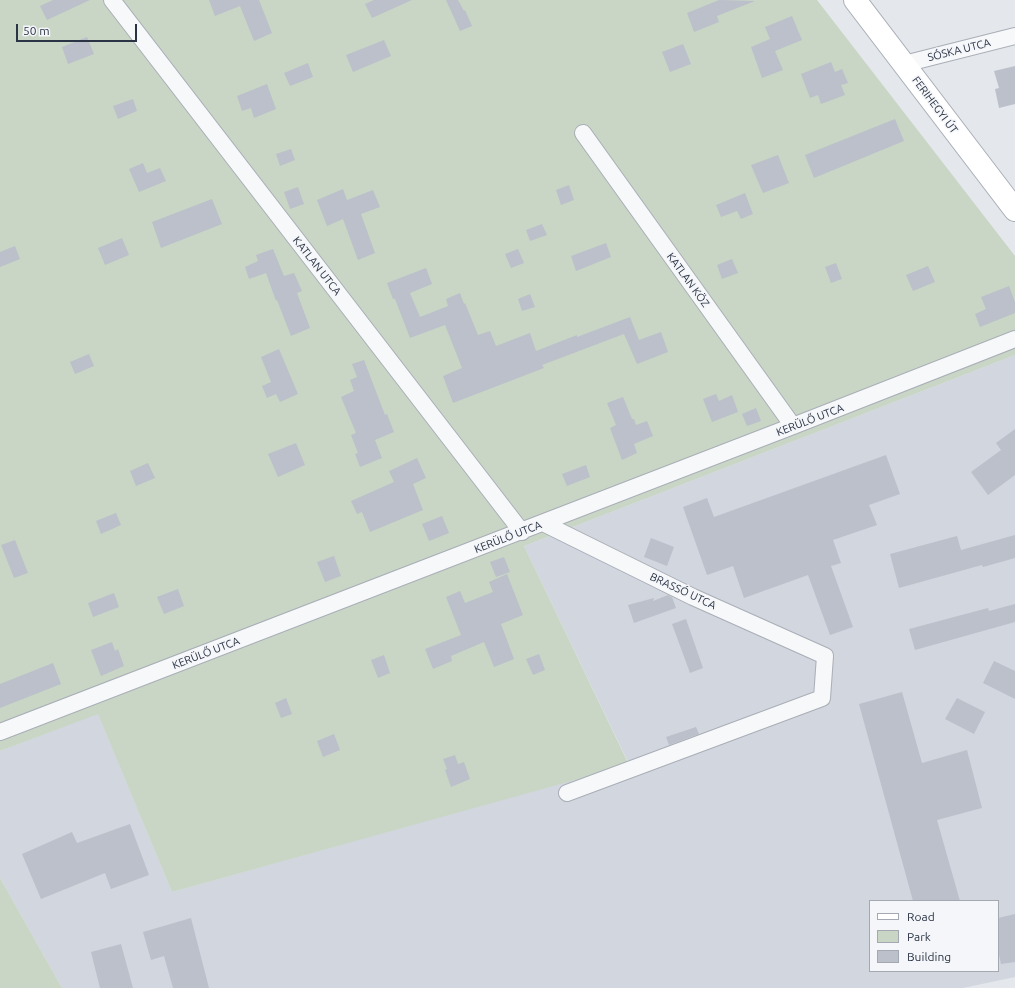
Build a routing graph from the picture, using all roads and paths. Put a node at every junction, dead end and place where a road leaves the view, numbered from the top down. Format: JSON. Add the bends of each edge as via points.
{"nodes":[{"id":1,"x":112,"y":0,"type":"edge"},
{"id":2,"x":854,"y":0,"type":"edge"},
{"id":3,"x":1015,"y":36,"type":"edge"},
{"id":4,"x":904,"y":64,"type":"junction"},
{"id":5,"x":583,"y":133,"type":"dead end"},
{"id":6,"x":1015,"y":210,"type":"edge"},
{"id":7,"x":1015,"y":339,"type":"edge"},
{"id":8,"x":793,"y":426,"type":"junction"},
{"id":9,"x":543,"y":523,"type":"junction"},
{"id":10,"x":522,"y":532,"type":"junction"},
{"id":11,"x":0,"y":732,"type":"edge"},
{"id":12,"x":567,"y":792,"type":"dead end"}],
"edges":[{"from":1,"to":10,"type":"street","name":"KATLAN UTCA"},
{"from":2,"to":4,"type":"main road","name":"FERIHEGYI ÚT"},
{"from":3,"to":4,"type":"street","name":"SÓSKA UTCA"},
{"from":4,"to":6,"type":"main road","name":"FERIHEGYI ÚT"},
{"from":5,"to":8,"type":"street","name":"KATLAN KÖZ"},
{"from":7,"to":8,"type":"street","name":"KERÜLŐ UTCA"},
{"from":8,"to":9,"type":"street","name":"KERÜLŐ UTCA"},
{"from":9,"to":10,"type":"street","name":"KERÜLŐ UTCA"},
{"from":9,"to":12,"type":"street","name":"BRASSÓ UTCA","via":[[693,597],[825,656],[822,698]]},
{"from":10,"to":11,"type":"street","name":"KERÜLŐ UTCA"}]}
